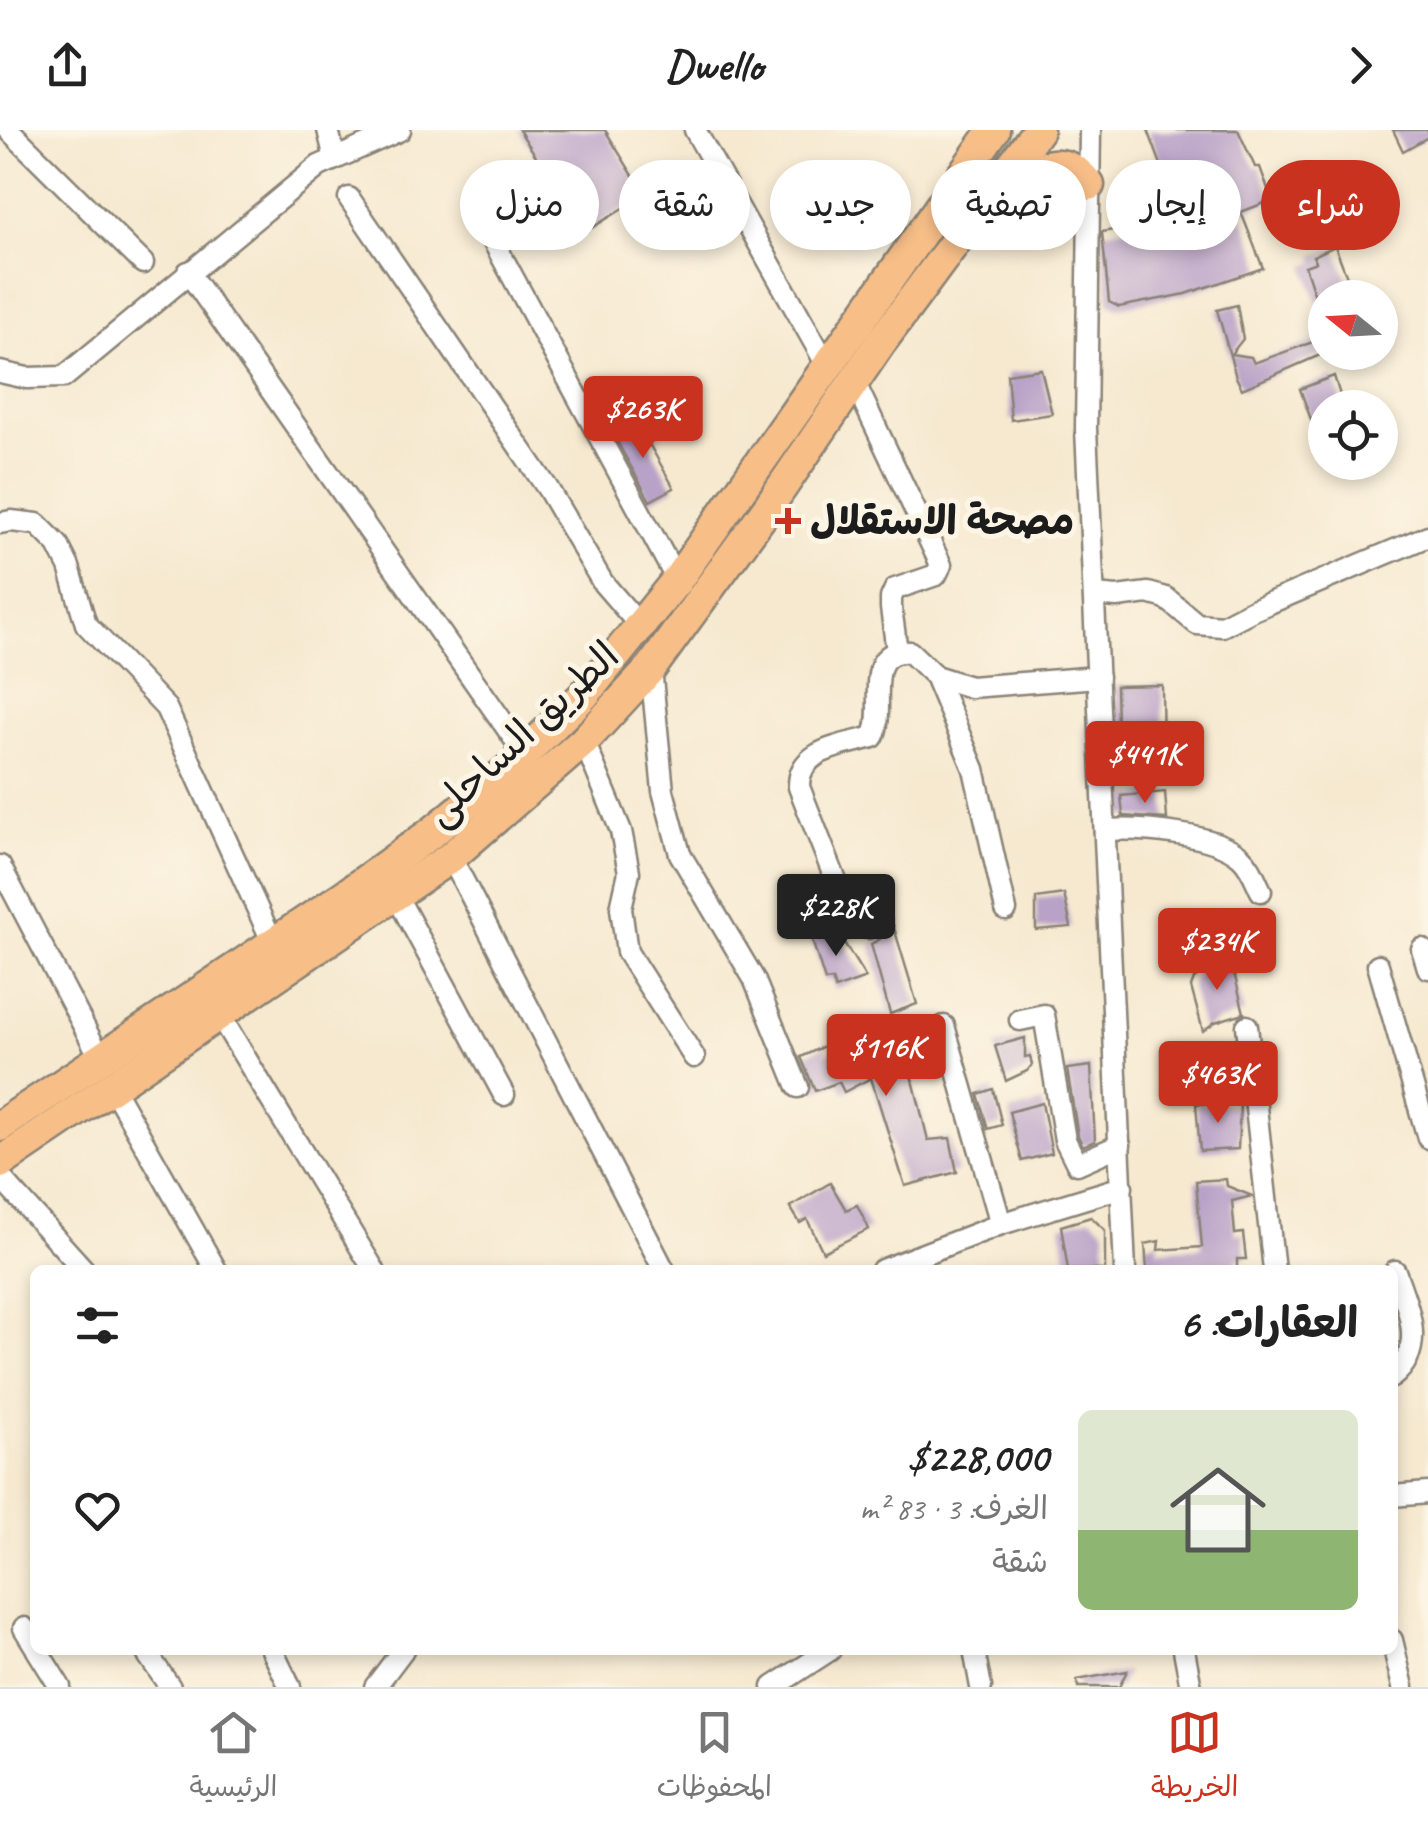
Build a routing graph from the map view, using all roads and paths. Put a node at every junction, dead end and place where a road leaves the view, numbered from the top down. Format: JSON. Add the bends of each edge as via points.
{"nodes":[{"id":1,"x":9,"y":130,"type":"edge"},
{"id":2,"x":328,"y":130,"type":"edge"},
{"id":3,"x":400,"y":130,"type":"edge"},
{"id":4,"x":695,"y":130,"type":"edge"},
{"id":5,"x":994,"y":130,"type":"edge"},
{"id":6,"x":1038,"y":130,"type":"edge"},
{"id":7,"x":1094,"y":135,"type":"edge"},
{"id":8,"x":335,"y":158,"type":"junction"},
{"id":9,"x":1016,"y":160,"type":"edge"},
{"id":10,"x":1067,"y":160,"type":"edge"},
{"id":11,"x":1086,"y":182,"type":"edge"},
{"id":12,"x":1089,"y":185,"type":"junction"},
{"id":13,"x":349,"y":198,"type":"dead end"},
{"id":14,"x":498,"y":250,"type":"edge"},
{"id":15,"x":945,"y":250,"type":"edge"},
{"id":16,"x":143,"y":263,"type":"dead end"},
{"id":17,"x":188,"y":272,"type":"junction"},
{"id":18,"x":0,"y":372,"type":"edge"},
{"id":19,"x":841,"y":374,"type":"junction"},
{"id":20,"x":0,"y":524,"type":"edge"},
{"id":21,"x":1428,"y":536,"type":"edge"},
{"id":22,"x":677,"y":580,"type":"junction"},
{"id":23,"x":1094,"y":595,"type":"junction"},
{"id":24,"x":641,"y":627,"type":"junction"},
{"id":25,"x":897,"y":650,"type":"junction"},
{"id":26,"x":651,"y":668,"type":"junction"},
{"id":27,"x":935,"y":676,"type":"junction"},
{"id":28,"x":1098,"y":677,"type":"junction"},
{"id":29,"x":584,"y":741,"type":"junction"},
{"id":30,"x":525,"y":754,"type":"junction"},
{"id":31,"x":1105,"y":830,"type":"junction"},
{"id":32,"x":452,"y":857,"type":"junction"},
{"id":33,"x":0,"y":866,"type":"edge"},
{"id":34,"x":1260,"y":891,"type":"dead end"},
{"id":35,"x":396,"y":895,"type":"junction"},
{"id":36,"x":1006,"y":910,"type":"dead end"},
{"id":37,"x":868,"y":928,"type":"dead end"},
{"id":38,"x":274,"y":943,"type":"junction"},
{"id":39,"x":1378,"y":965,"type":"dead end"},
{"id":40,"x":220,"y":1016,"type":"junction"},
{"id":41,"x":1020,"y":1020,"type":"dead end"},
{"id":42,"x":944,"y":1026,"type":"dead end"},
{"id":43,"x":1247,"y":1026,"type":"dead end"},
{"id":44,"x":694,"y":1057,"type":"dead end"},
{"id":45,"x":100,"y":1059,"type":"junction"},
{"id":46,"x":798,"y":1087,"type":"dead end"},
{"id":47,"x":113,"y":1088,"type":"junction"},
{"id":48,"x":504,"y":1094,"type":"dead end"},
{"id":49,"x":0,"y":1126,"type":"edge"},
{"id":50,"x":1428,"y":1138,"type":"edge"},
{"id":51,"x":1120,"y":1145,"type":"junction"},
{"id":52,"x":0,"y":1163,"type":"edge"},
{"id":53,"x":0,"y":1177,"type":"edge"},
{"id":54,"x":1122,"y":1187,"type":"junction"},
{"id":55,"x":1001,"y":1224,"type":"junction"},
{"id":56,"x":79,"y":1265,"type":"edge"},
{"id":57,"x":213,"y":1265,"type":"edge"},
{"id":58,"x":371,"y":1265,"type":"edge"},
{"id":59,"x":663,"y":1265,"type":"edge"},
{"id":60,"x":895,"y":1265,"type":"edge"},
{"id":61,"x":1126,"y":1265,"type":"edge"},
{"id":62,"x":1273,"y":1265,"type":"edge"},
{"id":63,"x":1398,"y":1280,"type":"edge"},
{"id":64,"x":1398,"y":1371,"type":"edge"},
{"id":65,"x":1428,"y":1492,"type":"edge"},
{"id":66,"x":1398,"y":1495,"type":"edge"},
{"id":67,"x":41,"y":1655,"type":"edge"},
{"id":68,"x":148,"y":1655,"type":"edge"},
{"id":69,"x":274,"y":1655,"type":"edge"},
{"id":70,"x":399,"y":1655,"type":"edge"},
{"id":71,"x":822,"y":1655,"type":"edge"},
{"id":72,"x":975,"y":1655,"type":"edge"},
{"id":73,"x":1185,"y":1655,"type":"edge"},
{"id":74,"x":1396,"y":1655,"type":"edge"},
{"id":75,"x":60,"y":1687,"type":"edge"},
{"id":76,"x":170,"y":1687,"type":"edge"},
{"id":77,"x":290,"y":1687,"type":"edge"},
{"id":78,"x":375,"y":1687,"type":"edge"},
{"id":79,"x":772,"y":1687,"type":"edge"},
{"id":80,"x":982,"y":1687,"type":"edge"},
{"id":81,"x":1191,"y":1687,"type":"edge"},
{"id":82,"x":1403,"y":1687,"type":"edge"}],
"edges":[{"from":1,"to":16,"type":"street"},
{"from":2,"to":8,"type":"street"},
{"from":3,"to":8,"type":"street"},
{"from":4,"to":19,"type":"street"},
{"from":5,"to":19,"type":"highway","name":"الطريق الساحلى"},
{"from":6,"to":9,"type":"highway","name":"الطريق الساحلى"},
{"from":7,"to":10,"type":"street"},
{"from":7,"to":12,"type":"street"},
{"from":8,"to":17,"type":"street"},
{"from":11,"to":12,"type":"highway"},
{"from":12,"to":23,"type":"street","via":[[1086,429]]},
{"from":13,"to":24,"type":"street","via":[[548,490],[602,583]]},
{"from":14,"to":22,"type":"street"},
{"from":15,"to":19,"type":"highway","name":"الطريق الساحلى"},
{"from":17,"to":18,"type":"street","via":[[64,377]]},
{"from":17,"to":30,"type":"street"},
{"from":19,"to":22,"type":"highway","name":"الطريق الساحلى"},
{"from":19,"to":25,"type":"street","via":[[941,565],[936,575],[896,589],[891,598]]},
{"from":19,"to":26,"type":"highway","name":"الطريق الساحلى","via":[[769,506]]},
{"from":20,"to":38,"type":"street","via":[[37,524],[58,545],[86,624],[166,708]]},
{"from":21,"to":23,"type":"street","via":[[1222,626],[1196,624],[1166,598],[1148,593]]},
{"from":22,"to":24,"type":"highway","name":"الطريق الساحلى"},
{"from":23,"to":28,"type":"street"},
{"from":24,"to":30,"type":"highway","name":"الطريق الساحلى"},
{"from":25,"to":27,"type":"street","via":[[910,652]]},
{"from":25,"to":37,"type":"street","via":[[878,670],[879,726],[873,737],[812,755],[798,778],[846,904]]},
{"from":26,"to":29,"type":"highway","name":"الطريق الساحلى"},
{"from":26,"to":46,"type":"street","via":[[663,791],[680,854],[754,979]]},
{"from":27,"to":28,"type":"street","via":[[970,687]]},
{"from":27,"to":36,"type":"street","via":[[974,769]]},
{"from":28,"to":31,"type":"street"},
{"from":29,"to":32,"type":"highway","name":"الطريق الساحلى"},
{"from":29,"to":44,"type":"street","via":[[624,845],[627,952]]},
{"from":30,"to":38,"type":"highway","name":"الطريق الساحلى","via":[[434,831]]},
{"from":31,"to":34,"type":"street","via":[[1177,833],[1229,849],[1248,866]]},
{"from":31,"to":51,"type":"street"},
{"from":32,"to":35,"type":"highway","name":"الطريق الساحلى"},
{"from":32,"to":59,"type":"street"},
{"from":33,"to":45,"type":"street"},
{"from":35,"to":40,"type":"highway","name":"الطريق الساحلى"},
{"from":35,"to":48,"type":"street"},
{"from":38,"to":45,"type":"highway","name":"الطريق الساحلى"},
{"from":39,"to":50,"type":"street"},
{"from":40,"to":47,"type":"highway","name":"الطريق الساحلى"},
{"from":40,"to":58,"type":"street"},
{"from":41,"to":51,"type":"street","via":[[1044,1016],[1066,1140],[1077,1164]]},
{"from":42,"to":55,"type":"street"},
{"from":43,"to":62,"type":"street"},
{"from":45,"to":49,"type":"highway","name":"الطريق الساحلى"},
{"from":47,"to":52,"type":"highway","name":"الطريق الساحلى"},
{"from":47,"to":57,"type":"street"},
{"from":51,"to":54,"type":"street"},
{"from":53,"to":56,"type":"street"},
{"from":54,"to":55,"type":"street"},
{"from":54,"to":61,"type":"street"},
{"from":55,"to":60,"type":"street"},
{"from":63,"to":64,"type":"street","via":[[1412,1321],[1413,1350]]},
{"from":65,"to":66,"type":"street"},
{"from":67,"to":75,"type":"street"},
{"from":68,"to":76,"type":"street"},
{"from":69,"to":77,"type":"street"},
{"from":70,"to":78,"type":"street"},
{"from":71,"to":79,"type":"street"},
{"from":72,"to":80,"type":"street"},
{"from":73,"to":81,"type":"street"},
{"from":74,"to":82,"type":"street"}]}
